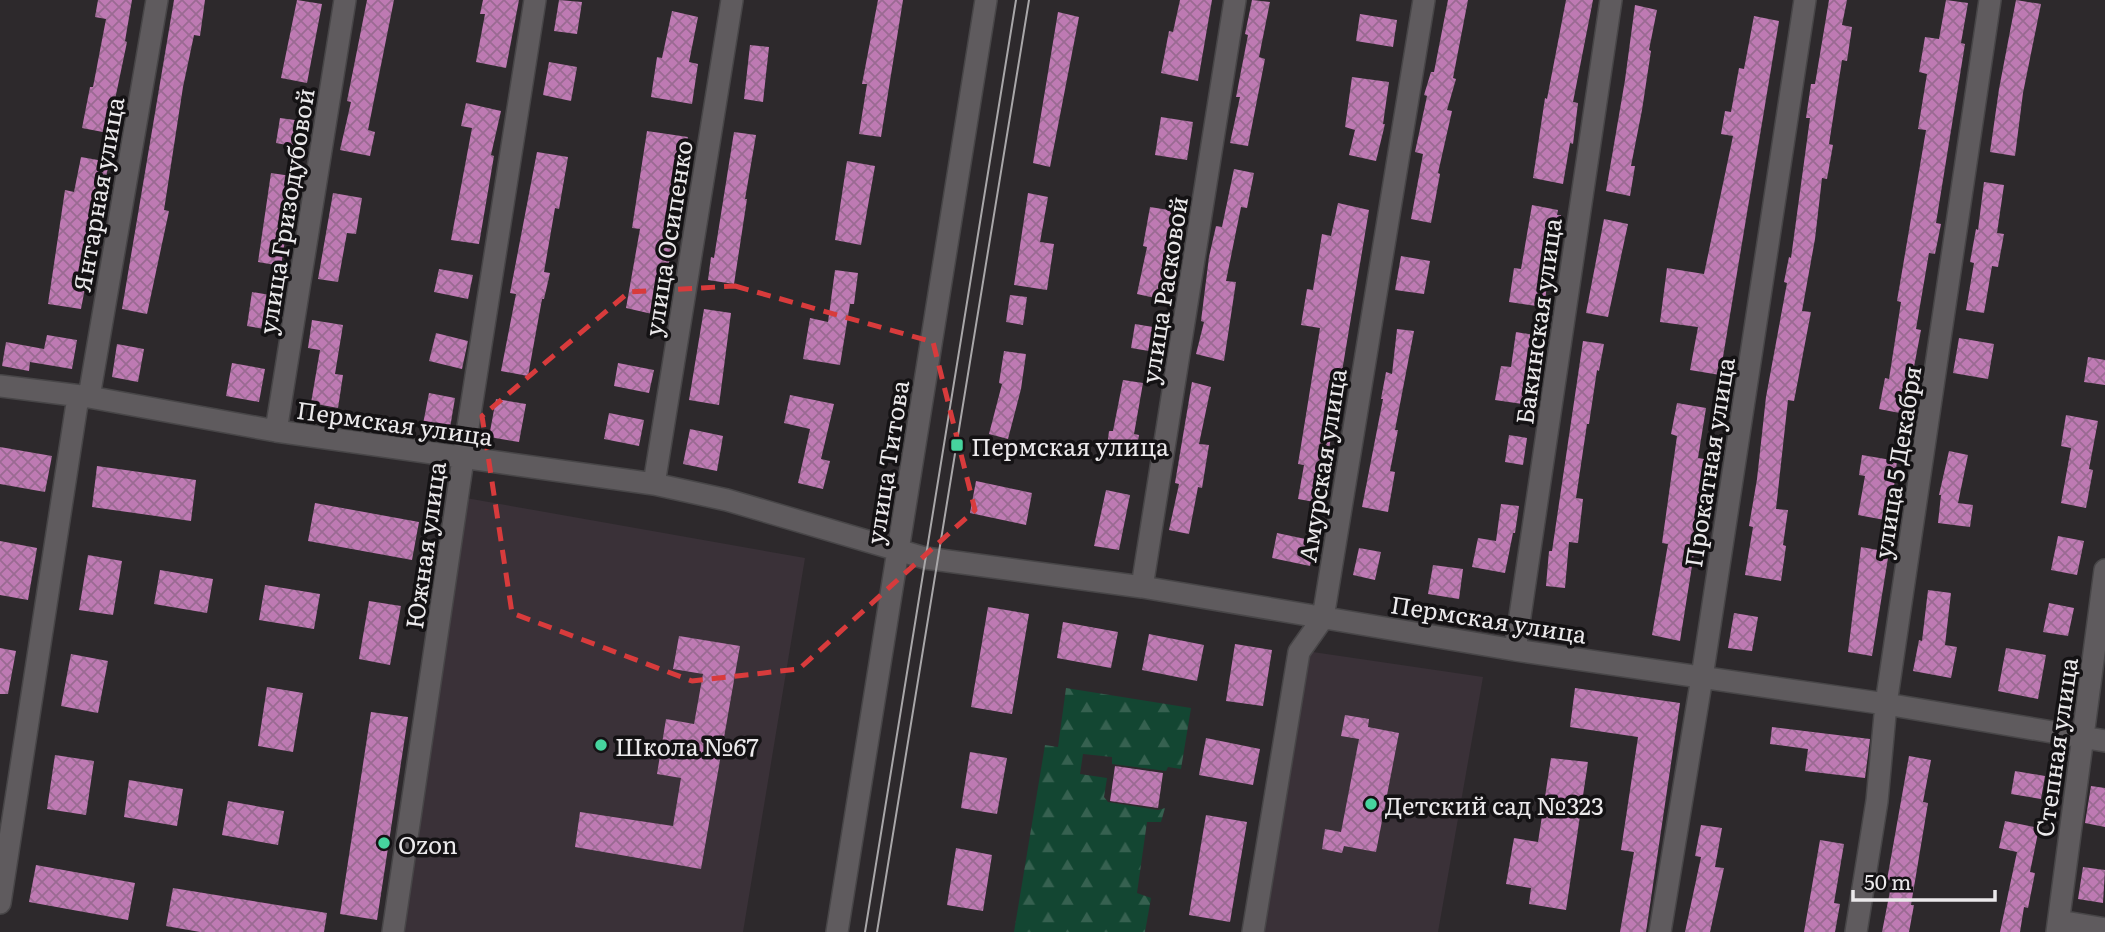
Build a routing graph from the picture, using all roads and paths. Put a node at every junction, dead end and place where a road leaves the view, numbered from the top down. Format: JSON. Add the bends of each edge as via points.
{"nodes":[{"id":1,"x":157,"y":0,"type":"edge"},
{"id":2,"x":345,"y":0,"type":"edge"},
{"id":3,"x":535,"y":0,"type":"edge"},
{"id":4,"x":732,"y":0,"type":"edge"},
{"id":5,"x":986,"y":0,"type":"edge"},
{"id":6,"x":1234,"y":0,"type":"edge"},
{"id":7,"x":1424,"y":0,"type":"edge"},
{"id":8,"x":1611,"y":0,"type":"edge"},
{"id":9,"x":1805,"y":0,"type":"edge"},
{"id":10,"x":1990,"y":0,"type":"edge"},
{"id":11,"x":0,"y":386,"type":"edge"},
{"id":12,"x":83,"y":397,"type":"junction"},
{"id":13,"x":276,"y":430,"type":"junction"},
{"id":14,"x":463,"y":458,"type":"junction"},
{"id":15,"x":654,"y":484,"type":"junction"},
{"id":16,"x":899,"y":549,"type":"junction"},
{"id":17,"x":2105,"y":570,"type":"edge"},
{"id":18,"x":1142,"y":587,"type":"junction"},
{"id":19,"x":1323,"y":618,"type":"junction"},
{"id":20,"x":1515,"y":650,"type":"junction"},
{"id":21,"x":1702,"y":677,"type":"junction"},
{"id":22,"x":1886,"y":705,"type":"junction"},
{"id":23,"x":2083,"y":738,"type":"junction"},
{"id":24,"x":2105,"y":741,"type":"edge"},
{"id":25,"x":0,"y":904,"type":"edge"},
{"id":26,"x":2058,"y":927,"type":"edge"},
{"id":27,"x":2105,"y":929,"type":"edge"},
{"id":28,"x":393,"y":932,"type":"edge"},
{"id":29,"x":837,"y":932,"type":"edge"},
{"id":30,"x":1253,"y":932,"type":"edge"},
{"id":31,"x":1660,"y":932,"type":"edge"},
{"id":32,"x":1856,"y":932,"type":"edge"}],
"edges":[{"from":1,"to":12,"type":"street","name":"Янтарная улица"},
{"from":2,"to":13,"type":"street","name":"улица Гризодубовой"},
{"from":3,"to":14,"type":"street","name":"Южная улица"},
{"from":4,"to":15,"type":"street","name":"улица Осипенко"},
{"from":5,"to":16,"type":"street","name":"улица Титова"},
{"from":6,"to":18,"type":"street","name":"улица Расковой"},
{"from":7,"to":19,"type":"street","name":"Амурская улица"},
{"from":8,"to":20,"type":"street","name":"Бакинская улица"},
{"from":9,"to":21,"type":"street","name":"Прокатная улица"},
{"from":10,"to":22,"type":"street","name":"улица 5 Декабря"},
{"from":11,"to":12,"type":"street","name":"Пермская улица"},
{"from":12,"to":13,"type":"street","name":"Пермская улица"},
{"from":12,"to":25,"type":"street","name":"Янтарная улица"},
{"from":13,"to":14,"type":"street","name":"Пермская улица"},
{"from":14,"to":15,"type":"street","name":"Пермская улица"},
{"from":14,"to":28,"type":"street","name":"Южная улица"},
{"from":15,"to":16,"type":"street","name":"Пермская улица"},
{"from":16,"to":18,"type":"street","name":"Пермская улица","via":[[938,560]]},
{"from":16,"to":29,"type":"street","name":"улица Титова"},
{"from":17,"to":23,"type":"street","name":"Степная улица"},
{"from":18,"to":19,"type":"street","name":"Пермская улица"},
{"from":19,"to":20,"type":"street","name":"Пермская улица"},
{"from":19,"to":30,"type":"street","name":"Амурская улица","via":[[1299,652]]},
{"from":20,"to":21,"type":"street","name":"Пермская улица"},
{"from":21,"to":22,"type":"street","name":"Пермская улица"},
{"from":21,"to":31,"type":"street","name":"Прокатная улица"},
{"from":22,"to":23,"type":"street","name":"Пермская улица"},
{"from":22,"to":32,"type":"street","name":"улица 5 Декабря","via":[[1877,801]]},
{"from":23,"to":24,"type":"street","name":"Пермская улица"},
{"from":23,"to":26,"type":"street","name":"Степная улица"},
{"from":26,"to":27,"type":"street"}]}
